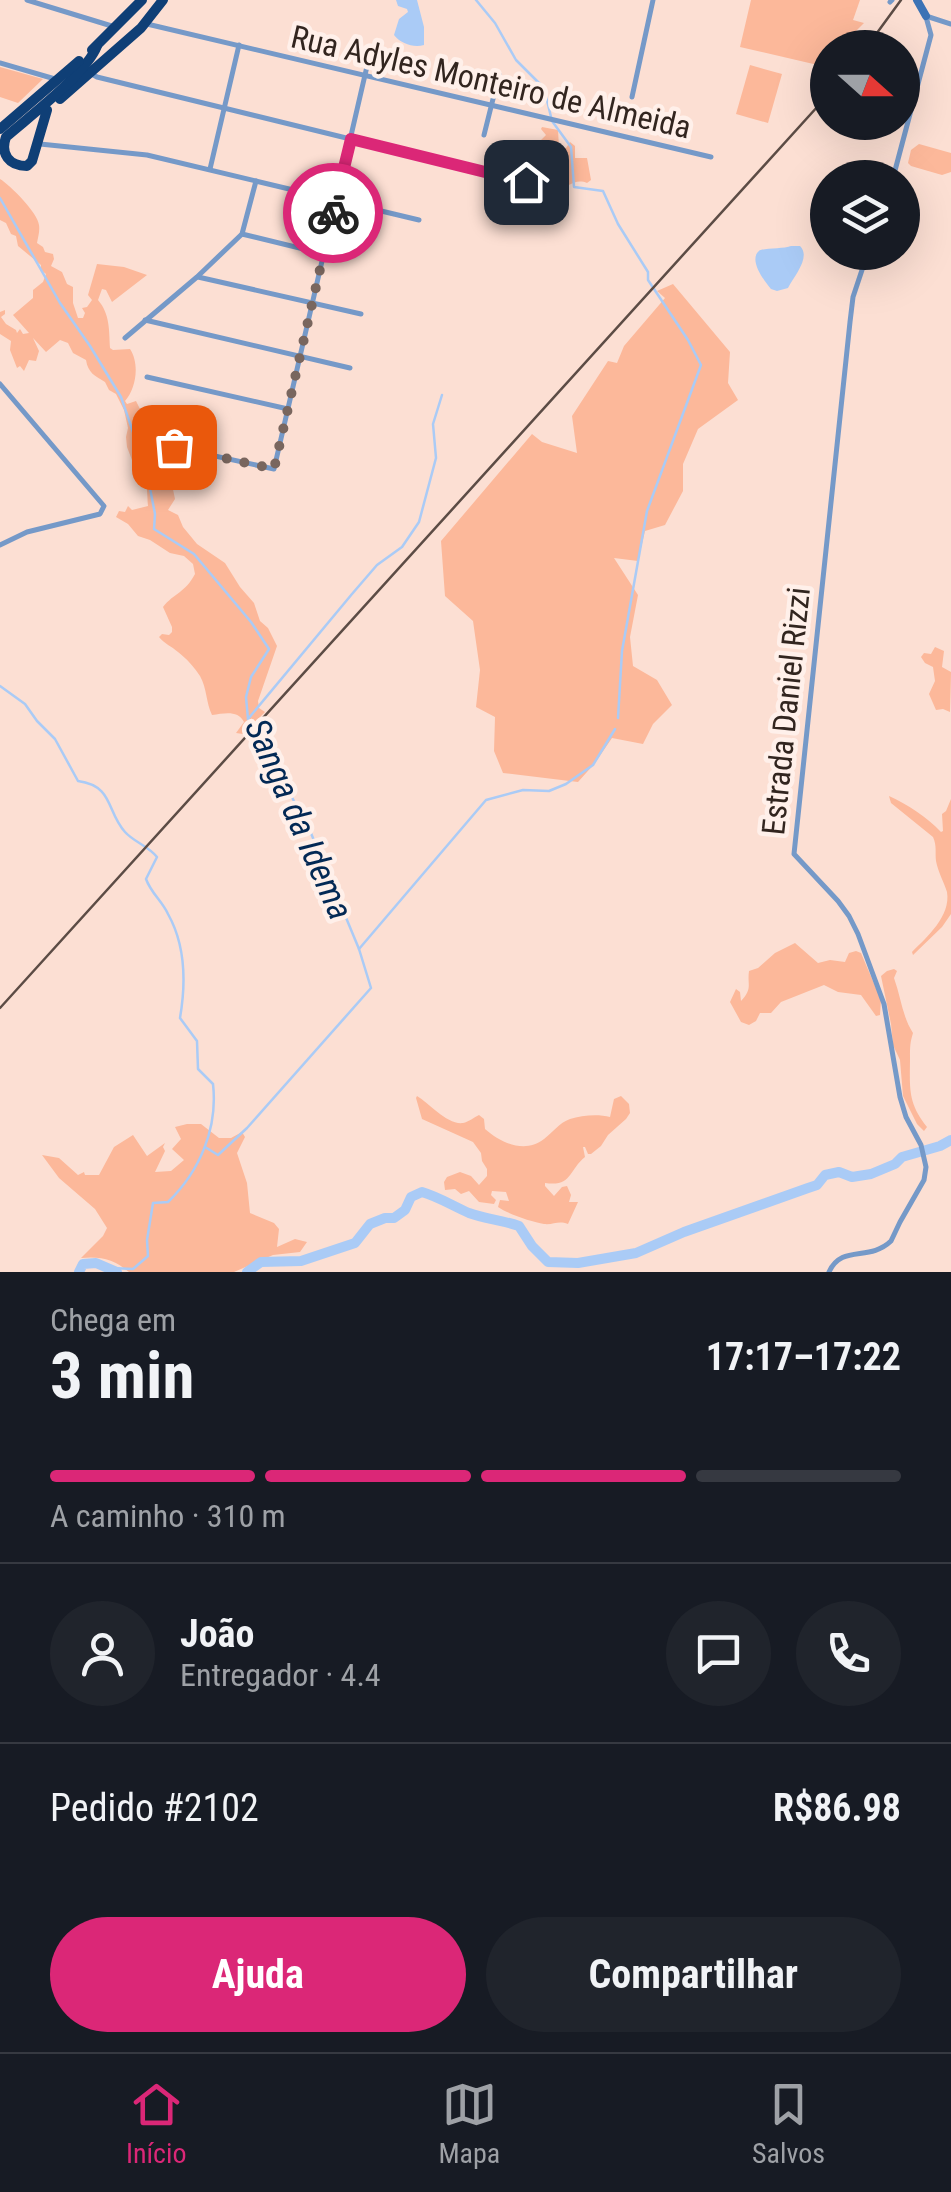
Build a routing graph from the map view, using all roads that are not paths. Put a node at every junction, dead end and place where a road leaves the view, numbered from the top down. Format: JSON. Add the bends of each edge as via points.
{"nodes":[{"id":1,"x":27,"y":0,"type":"edge"},
{"id":2,"x":142,"y":0,"type":"edge"},
{"id":3,"x":163,"y":0,"type":"edge"},
{"id":4,"x":653,"y":0,"type":"edge"},
{"id":5,"x":916,"y":0,"type":"edge"},
{"id":6,"x":926,"y":16,"type":"junction"},
{"id":7,"x":144,"y":24,"type":"junction"},
{"id":8,"x":951,"y":24,"type":"edge"},
{"id":9,"x":116,"y":27,"type":"junction"},
{"id":10,"x":239,"y":45,"type":"junction"},
{"id":11,"x":97,"y":46,"type":"junction"},
{"id":12,"x":372,"y":49,"type":"dead end"},
{"id":13,"x":0,"y":63,"type":"edge"},
{"id":14,"x":90,"y":73,"type":"junction"},
{"id":15,"x":366,"y":75,"type":"junction"},
{"id":16,"x":499,"y":75,"type":"dead end"},
{"id":17,"x":57,"y":80,"type":"junction"},
{"id":18,"x":632,"y":97,"type":"dead end"},
{"id":19,"x":492,"y":105,"type":"junction"},
{"id":20,"x":224,"y":108,"type":"junction"},
{"id":21,"x":48,"y":110,"type":"junction"},
{"id":22,"x":0,"y":129,"type":"edge"},
{"id":23,"x":484,"y":135,"type":"dead end"},
{"id":24,"x":351,"y":139,"type":"junction"},
{"id":25,"x":38,"y":144,"type":"junction"},
{"id":26,"x":2,"y":149,"type":"edge"},
{"id":27,"x":711,"y":157,"type":"dead end"},
{"id":28,"x":898,"y":160,"type":"edge"},
{"id":29,"x":210,"y":170,"type":"junction"},
{"id":30,"x":256,"y":181,"type":"junction"},
{"id":31,"x":526,"y":182,"type":"dead end"},
{"id":32,"x":336,"y":200,"type":"junction"},
{"id":33,"x":419,"y":220,"type":"dead end"},
{"id":34,"x":242,"y":234,"type":"junction"},
{"id":35,"x":324,"y":254,"type":"junction"},
{"id":36,"x":862,"y":270,"type":"edge"},
{"id":37,"x":197,"y":277,"type":"junction"},
{"id":38,"x":312,"y":303,"type":"junction"},
{"id":39,"x":361,"y":314,"type":"dead end"},
{"id":40,"x":144,"y":320,"type":"junction"},
{"id":41,"x":125,"y":338,"type":"dead end"},
{"id":42,"x":300,"y":357,"type":"junction"},
{"id":43,"x":350,"y":368,"type":"dead end"},
{"id":44,"x":147,"y":377,"type":"dead end"},
{"id":45,"x":0,"y":384,"type":"edge"},
{"id":46,"x":288,"y":409,"type":"junction"},
{"id":47,"x":174,"y":447,"type":"dead end"},
{"id":48,"x":0,"y":544,"type":"edge"},
{"id":49,"x":829,"y":1272,"type":"edge"}],
"edges":[{"from":1,"to":9,"type":"street"},
{"from":2,"to":9,"type":"highway"},
{"from":3,"to":7,"type":"highway"},
{"from":4,"to":18,"type":"street"},
{"from":5,"to":6,"type":"street"},
{"from":6,"to":8,"type":"street"},
{"from":6,"to":28,"type":"street","via":[[931,35]]},
{"from":7,"to":10,"type":"street","name":"Rua Adyles Monteiro de Almeida"},
{"from":7,"to":14,"type":"highway"},
{"from":9,"to":11,"type":"highway"},
{"from":10,"to":15,"type":"street","name":"Rua Adyles Monteiro de Almeida"},
{"from":10,"to":20,"type":"street"},
{"from":11,"to":17,"type":"highway"},
{"from":11,"to":26,"type":"highway","via":[[69,82],[6,137]]},
{"from":12,"to":15,"type":"street"},
{"from":13,"to":17,"type":"street"},
{"from":14,"to":20,"type":"street"},
{"from":14,"to":21,"type":"highway"},
{"from":15,"to":19,"type":"street","name":"Rua Adyles Monteiro de Almeida"},
{"from":15,"to":24,"type":"street"},
{"from":16,"to":19,"type":"street"},
{"from":17,"to":22,"type":"highway"},
{"from":19,"to":23,"type":"street"},
{"from":19,"to":27,"type":"street","name":"Rua Adyles Monteiro de Almeida"},
{"from":20,"to":24,"type":"street"},
{"from":20,"to":29,"type":"street"},
{"from":21,"to":25,"type":"highway"},
{"from":21,"to":26,"type":"highway"},
{"from":24,"to":31,"type":"street"},
{"from":24,"to":32,"type":"street"},
{"from":25,"to":26,"type":"highway","via":[[26,166],[8,161]]},
{"from":25,"to":29,"type":"street","via":[[146,155]]},
{"from":29,"to":30,"type":"street"},
{"from":30,"to":32,"type":"street"},
{"from":30,"to":34,"type":"street"},
{"from":32,"to":33,"type":"street"},
{"from":32,"to":35,"type":"street"},
{"from":34,"to":35,"type":"street"},
{"from":34,"to":37,"type":"street"},
{"from":35,"to":38,"type":"street"},
{"from":36,"to":49,"type":"street","name":"Estrada Daniel Rizzi","via":[[850,322],[794,854],[858,934],[884,1004],[900,1098],[926,1167],[891,1241],[874,1253],[840,1257]]},
{"from":37,"to":38,"type":"street"},
{"from":37,"to":40,"type":"street"},
{"from":38,"to":39,"type":"street"},
{"from":38,"to":42,"type":"street"},
{"from":40,"to":41,"type":"street"},
{"from":40,"to":42,"type":"street"},
{"from":42,"to":43,"type":"street"},
{"from":42,"to":46,"type":"street"},
{"from":44,"to":46,"type":"street"},
{"from":45,"to":48,"type":"street","via":[[104,506],[93,518]]},
{"from":46,"to":47,"type":"street","via":[[274,469]]}]}
